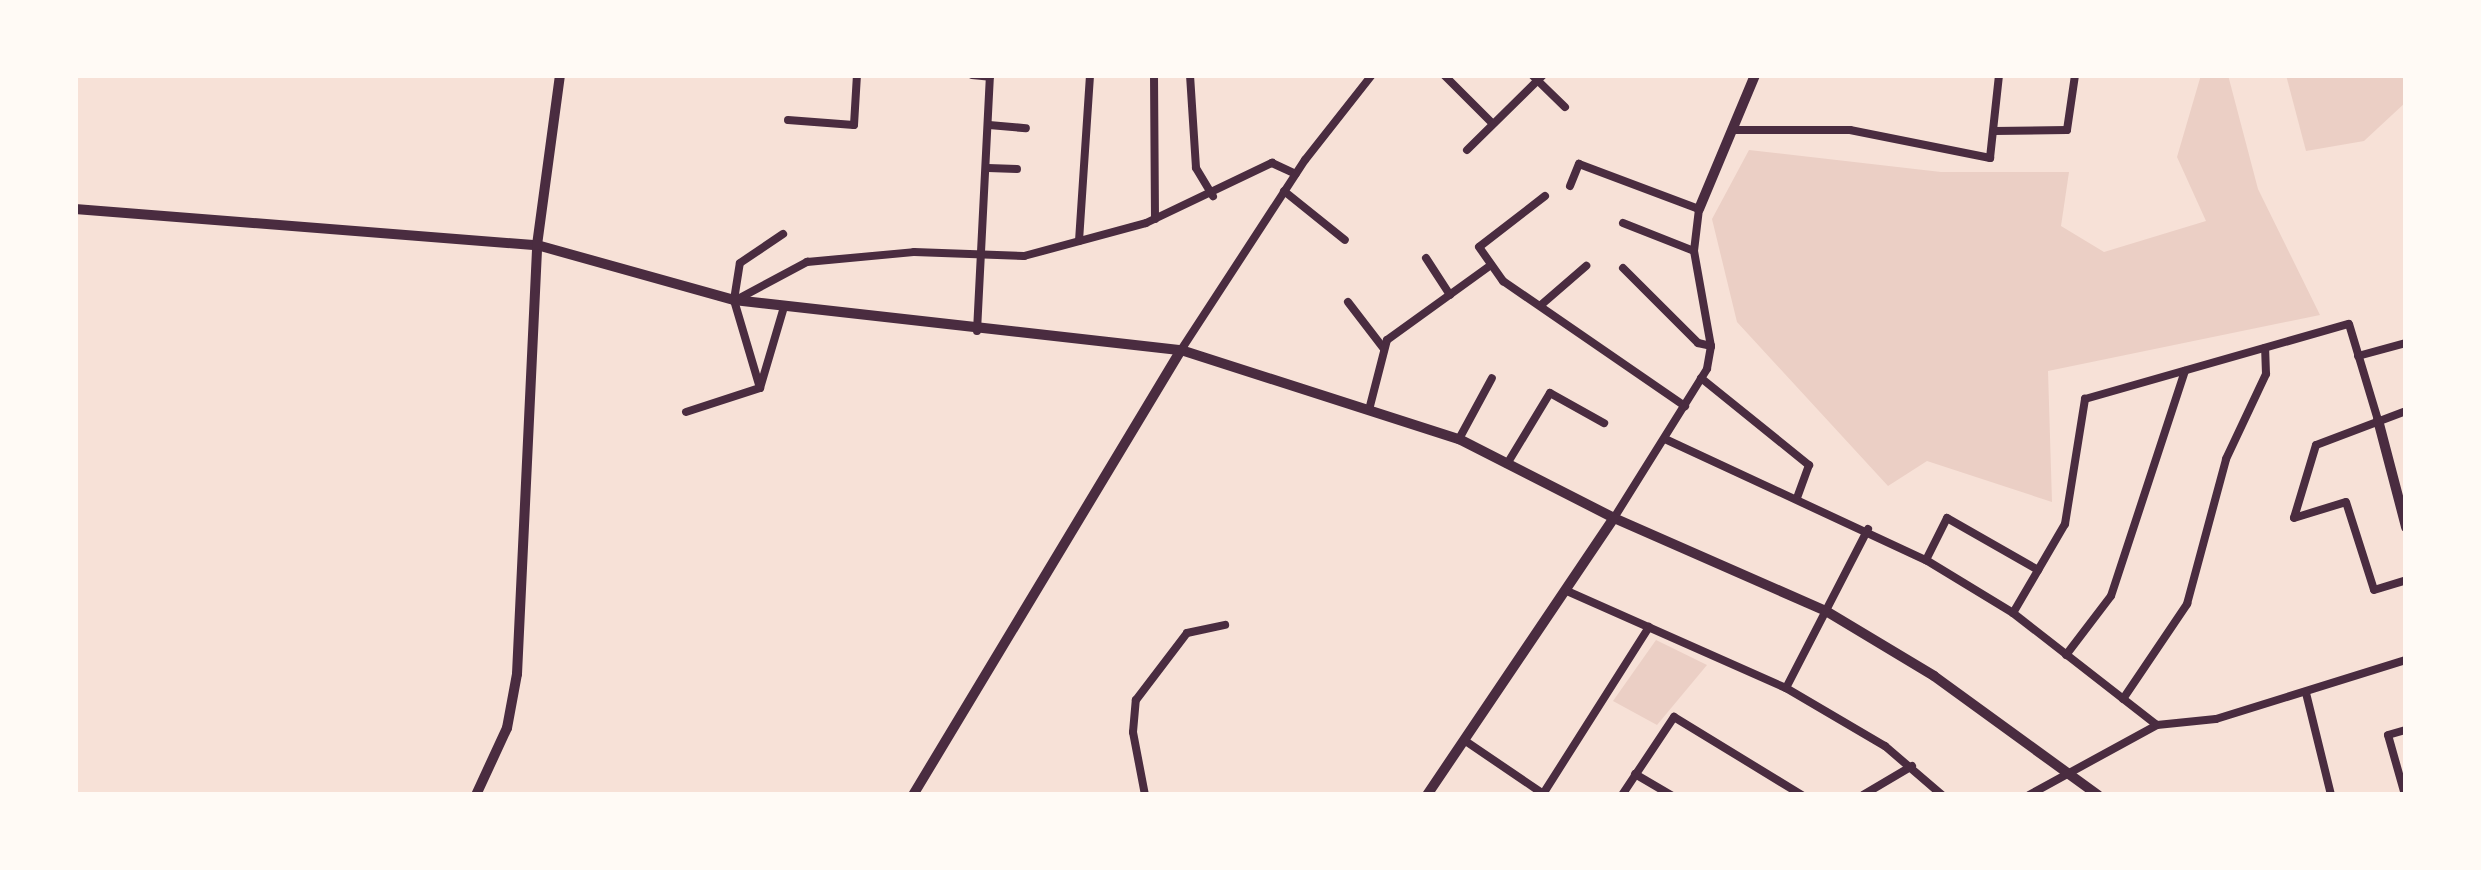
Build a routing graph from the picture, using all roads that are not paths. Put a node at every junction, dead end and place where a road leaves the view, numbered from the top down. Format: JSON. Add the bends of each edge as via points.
{"nodes":[{"id":1,"x":560,"y":75,"type":"edge"},
{"id":2,"x":858,"y":75,"type":"edge"},
{"id":3,"x":972,"y":75,"type":"edge"},
{"id":4,"x":1090,"y":75,"type":"edge"},
{"id":5,"x":1154,"y":75,"type":"edge"},
{"id":6,"x":1190,"y":75,"type":"edge"},
{"id":7,"x":1372,"y":75,"type":"edge"},
{"id":8,"x":1444,"y":75,"type":"edge"},
{"id":9,"x":1755,"y":75,"type":"edge"},
{"id":10,"x":1999,"y":75,"type":"edge"},
{"id":11,"x":2075,"y":75,"type":"edge"},
{"id":12,"x":990,"y":76,"type":"edge"},
{"id":13,"x":1537,"y":77,"type":"edge"},
{"id":14,"x":1565,"y":107,"type":"dead end"},
{"id":15,"x":788,"y":120,"type":"dead end"},
{"id":16,"x":1494,"y":124,"type":"junction"},
{"id":17,"x":989,"y":126,"type":"junction"},
{"id":18,"x":1026,"y":128,"type":"dead end"},
{"id":19,"x":1735,"y":130,"type":"junction"},
{"id":20,"x":1994,"y":131,"type":"junction"},
{"id":21,"x":1467,"y":150,"type":"dead end"},
{"id":22,"x":988,"y":168,"type":"junction"},
{"id":23,"x":1016,"y":170,"type":"dead end"},
{"id":24,"x":1296,"y":174,"type":"junction"},
{"id":25,"x":1570,"y":186,"type":"dead end"},
{"id":26,"x":1284,"y":191,"type":"junction"},
{"id":27,"x":1212,"y":196,"type":"junction"},
{"id":28,"x":1545,"y":196,"type":"dead end"},
{"id":29,"x":75,"y":209,"type":"edge"},
{"id":30,"x":1699,"y":209,"type":"junction"},
{"id":31,"x":1155,"y":219,"type":"junction"},
{"id":32,"x":1623,"y":222,"type":"dead end"},
{"id":33,"x":784,"y":234,"type":"dead end"},
{"id":34,"x":1346,"y":240,"type":"dead end"},
{"id":35,"x":1078,"y":241,"type":"junction"},
{"id":36,"x":536,"y":246,"type":"junction"},
{"id":37,"x":1694,"y":251,"type":"junction"},
{"id":38,"x":984,"y":254,"type":"junction"},
{"id":39,"x":1426,"y":258,"type":"dead end"},
{"id":40,"x":1492,"y":265,"type":"junction"},
{"id":41,"x":1586,"y":266,"type":"dead end"},
{"id":42,"x":1623,"y":268,"type":"dead end"},
{"id":43,"x":1450,"y":294,"type":"junction"},
{"id":44,"x":734,"y":300,"type":"junction"},
{"id":45,"x":1348,"y":302,"type":"dead end"},
{"id":46,"x":1541,"y":306,"type":"junction"},
{"id":47,"x":784,"y":307,"type":"junction"},
{"id":48,"x":977,"y":331,"type":"junction"},
{"id":49,"x":2406,"y":343,"type":"edge"},
{"id":50,"x":1711,"y":346,"type":"junction"},
{"id":51,"x":2265,"y":348,"type":"junction"},
{"id":52,"x":1384,"y":349,"type":"junction"},
{"id":53,"x":1181,"y":350,"type":"junction"},
{"id":54,"x":2358,"y":356,"type":"junction"},
{"id":55,"x":2186,"y":370,"type":"junction"},
{"id":56,"x":1492,"y":378,"type":"dead end"},
{"id":57,"x":1701,"y":378,"type":"junction"},
{"id":58,"x":760,"y":388,"type":"junction"},
{"id":59,"x":1370,"y":406,"type":"junction"},
{"id":60,"x":1685,"y":406,"type":"junction"},
{"id":61,"x":686,"y":412,"type":"dead end"},
{"id":62,"x":2406,"y":412,"type":"edge"},
{"id":63,"x":2378,"y":420,"type":"junction"},
{"id":64,"x":1604,"y":424,"type":"dead end"},
{"id":65,"x":1664,"y":439,"type":"junction"},
{"id":66,"x":1459,"y":440,"type":"junction"},
{"id":67,"x":1507,"y":464,"type":"junction"},
{"id":68,"x":1797,"y":498,"type":"junction"},
{"id":69,"x":1614,"y":518,"type":"junction"},
{"id":70,"x":2406,"y":528,"type":"edge"},
{"id":71,"x":1868,"y":529,"type":"junction"},
{"id":72,"x":1926,"y":560,"type":"junction"},
{"id":73,"x":2038,"y":570,"type":"junction"},
{"id":74,"x":2406,"y":580,"type":"edge"},
{"id":75,"x":1566,"y":591,"type":"junction"},
{"id":76,"x":1826,"y":612,"type":"junction"},
{"id":77,"x":2013,"y":613,"type":"junction"},
{"id":78,"x":1225,"y":626,"type":"dead end"},
{"id":79,"x":1649,"y":627,"type":"junction"},
{"id":80,"x":2066,"y":655,"type":"junction"},
{"id":81,"x":2406,"y":660,"type":"edge"},
{"id":82,"x":1786,"y":688,"type":"junction"},
{"id":83,"x":2306,"y":693,"type":"junction"},
{"id":84,"x":2123,"y":699,"type":"junction"},
{"id":85,"x":2157,"y":725,"type":"junction"},
{"id":86,"x":2406,"y":730,"type":"edge"},
{"id":87,"x":1464,"y":740,"type":"junction"},
{"id":88,"x":1912,"y":766,"type":"junction"},
{"id":89,"x":2073,"y":772,"type":"junction"},
{"id":90,"x":1635,"y":774,"type":"junction"},
{"id":91,"x":1544,"y":794,"type":"edge"},
{"id":92,"x":476,"y":795,"type":"edge"},
{"id":93,"x":913,"y":795,"type":"edge"},
{"id":94,"x":1145,"y":795,"type":"edge"},
{"id":95,"x":1427,"y":795,"type":"edge"},
{"id":96,"x":1622,"y":795,"type":"edge"},
{"id":97,"x":1671,"y":795,"type":"edge"},
{"id":98,"x":1802,"y":795,"type":"edge"},
{"id":99,"x":1863,"y":795,"type":"edge"},
{"id":100,"x":1942,"y":795,"type":"edge"},
{"id":101,"x":2029,"y":795,"type":"edge"},
{"id":102,"x":2098,"y":795,"type":"edge"},
{"id":103,"x":2330,"y":795,"type":"edge"},
{"id":104,"x":2404,"y":795,"type":"edge"}],
"edges":[{"from":1,"to":36,"type":"street"},
{"from":2,"to":15,"type":"street","via":[[854,126]]},
{"from":3,"to":12,"type":"street"},
{"from":4,"to":35,"type":"street"},
{"from":5,"to":31,"type":"street"},
{"from":6,"to":27,"type":"street","via":[[1196,168]]},
{"from":7,"to":24,"type":"street"},
{"from":8,"to":16,"type":"street"},
{"from":9,"to":19,"type":"street"},
{"from":10,"to":20,"type":"street"},
{"from":11,"to":20,"type":"street","via":[[2067,130]]},
{"from":12,"to":17,"type":"street"},
{"from":13,"to":14,"type":"street"},
{"from":13,"to":16,"type":"street"},
{"from":16,"to":21,"type":"street"},
{"from":17,"to":18,"type":"street"},
{"from":17,"to":22,"type":"street"},
{"from":19,"to":20,"type":"street","via":[[1850,130],[1990,158]]},
{"from":19,"to":30,"type":"street"},
{"from":22,"to":23,"type":"street"},
{"from":22,"to":38,"type":"street"},
{"from":24,"to":26,"type":"street"},
{"from":24,"to":27,"type":"street","via":[[1272,163]]},
{"from":25,"to":30,"type":"street","via":[[1579,164]]},
{"from":26,"to":34,"type":"street"},
{"from":26,"to":53,"type":"street"},
{"from":27,"to":31,"type":"street"},
{"from":28,"to":40,"type":"street","via":[[1478,247]]},
{"from":29,"to":36,"type":"street"},
{"from":30,"to":37,"type":"street"},
{"from":31,"to":35,"type":"street"},
{"from":32,"to":37,"type":"street"},
{"from":33,"to":44,"type":"street","via":[[740,263]]},
{"from":35,"to":38,"type":"street","via":[[1024,256]]},
{"from":36,"to":44,"type":"street"},
{"from":36,"to":92,"type":"street","via":[[517,674],[507,728]]},
{"from":37,"to":50,"type":"street"},
{"from":38,"to":44,"type":"street","via":[[808,262]]},
{"from":38,"to":48,"type":"street"},
{"from":39,"to":43,"type":"street"},
{"from":40,"to":43,"type":"street"},
{"from":40,"to":46,"type":"street","via":[[1503,281]]},
{"from":41,"to":46,"type":"street"},
{"from":42,"to":50,"type":"street","via":[[1698,343]]},
{"from":43,"to":52,"type":"street","via":[[1386,340]]},
{"from":44,"to":47,"type":"street"},
{"from":44,"to":58,"type":"street"},
{"from":45,"to":52,"type":"street"},
{"from":46,"to":60,"type":"street"},
{"from":47,"to":48,"type":"street"},
{"from":47,"to":58,"type":"street"},
{"from":48,"to":53,"type":"street"},
{"from":49,"to":54,"type":"street"},
{"from":50,"to":57,"type":"street"},
{"from":51,"to":54,"type":"street","via":[[2349,324]]},
{"from":51,"to":55,"type":"street"},
{"from":51,"to":84,"type":"street","via":[[2266,374],[2226,459],[2187,604]]},
{"from":52,"to":59,"type":"street"},
{"from":53,"to":59,"type":"street"},
{"from":53,"to":93,"type":"street"},
{"from":54,"to":63,"type":"street"},
{"from":55,"to":73,"type":"street","via":[[2085,399],[2065,524]]},
{"from":55,"to":80,"type":"street","via":[[2112,596]]},
{"from":56,"to":66,"type":"street"},
{"from":57,"to":60,"type":"street"},
{"from":57,"to":68,"type":"street","via":[[1809,465]]},
{"from":58,"to":61,"type":"street"},
{"from":59,"to":66,"type":"street"},
{"from":60,"to":65,"type":"street"},
{"from":62,"to":63,"type":"street"},
{"from":63,"to":70,"type":"street"},
{"from":63,"to":74,"type":"street","via":[[2316,445],[2294,518],[2346,502],[2374,590]]},
{"from":64,"to":67,"type":"street","via":[[1550,393]]},
{"from":65,"to":68,"type":"street"},
{"from":65,"to":69,"type":"street"},
{"from":66,"to":67,"type":"street"},
{"from":67,"to":69,"type":"street"},
{"from":68,"to":71,"type":"street"},
{"from":69,"to":75,"type":"street"},
{"from":69,"to":76,"type":"street"},
{"from":71,"to":72,"type":"street"},
{"from":71,"to":76,"type":"street"},
{"from":72,"to":73,"type":"street","via":[[1948,518]]},
{"from":72,"to":77,"type":"street"},
{"from":73,"to":77,"type":"street"},
{"from":75,"to":79,"type":"street"},
{"from":75,"to":87,"type":"street"},
{"from":76,"to":82,"type":"street"},
{"from":76,"to":89,"type":"street","via":[[1934,676]]},
{"from":77,"to":80,"type":"street"},
{"from":78,"to":94,"type":"street","via":[[1187,633],[1136,700],[1133,732]]},
{"from":79,"to":82,"type":"street"},
{"from":79,"to":91,"type":"street"},
{"from":80,"to":84,"type":"street"},
{"from":81,"to":83,"type":"street"},
{"from":82,"to":88,"type":"street"},
{"from":83,"to":85,"type":"street","via":[[2216,720]]},
{"from":83,"to":103,"type":"street"},
{"from":84,"to":85,"type":"street"},
{"from":85,"to":89,"type":"street"},
{"from":86,"to":104,"type":"street","via":[[2388,736]]},
{"from":87,"to":91,"type":"street"},
{"from":87,"to":95,"type":"street"},
{"from":88,"to":99,"type":"street"},
{"from":88,"to":100,"type":"street"},
{"from":89,"to":101,"type":"street"},
{"from":89,"to":102,"type":"street"},
{"from":90,"to":96,"type":"street"},
{"from":90,"to":97,"type":"street"},
{"from":90,"to":98,"type":"street","via":[[1674,717]]}]}
